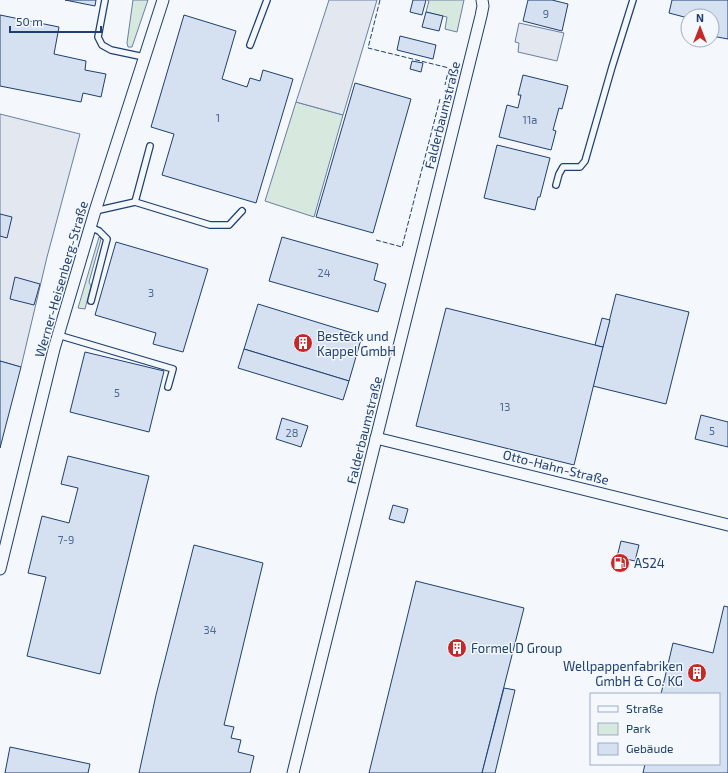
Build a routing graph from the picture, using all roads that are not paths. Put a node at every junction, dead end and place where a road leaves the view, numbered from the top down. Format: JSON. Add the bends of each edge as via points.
{"nodes":[{"id":1,"x":105,"y":0,"type":"edge"},
{"id":2,"x":163,"y":0,"type":"edge"},
{"id":3,"x":266,"y":0,"type":"edge"},
{"id":4,"x":482,"y":0,"type":"edge"},
{"id":5,"x":633,"y":0,"type":"edge"},
{"id":6,"x":250,"y":45,"type":"dead end"},
{"id":7,"x":144,"y":57,"type":"junction"},
{"id":8,"x":150,"y":146,"type":"dead end"},
{"id":9,"x":556,"y":186,"type":"dead end"},
{"id":10,"x":135,"y":202,"type":"junction"},
{"id":11,"x":95,"y":211,"type":"junction"},
{"id":12,"x":242,"y":211,"type":"dead end"},
{"id":13,"x":90,"y":227,"type":"junction"},
{"id":14,"x":91,"y":301,"type":"dead end"},
{"id":15,"x":58,"y":335,"type":"junction"},
{"id":16,"x":168,"y":388,"type":"dead end"},
{"id":17,"x":376,"y":438,"type":"junction"},
{"id":18,"x":728,"y":525,"type":"edge"},
{"id":19,"x":0,"y":569,"type":"edge"},
{"id":20,"x":293,"y":773,"type":"edge"}],
"edges":[{"from":1,"to":7,"type":"lane","via":[[98,37],[102,46]]},
{"from":2,"to":7,"type":"street","name":"Werner-Heisenberg-Straße"},
{"from":3,"to":6,"type":"lane"},
{"from":4,"to":17,"type":"street","name":"Falderbaumstraße","via":[[481,16]]},
{"from":5,"to":9,"type":"lane","via":[[585,162],[580,167],[563,167]]},
{"from":7,"to":11,"type":"street","name":"Werner-Heisenberg-Straße"},
{"from":8,"to":10,"type":"lane"},
{"from":10,"to":11,"type":"lane"},
{"from":10,"to":12,"type":"lane","via":[[210,225],[229,225]]},
{"from":11,"to":13,"type":"street","name":"Werner-Heisenberg-Straße"},
{"from":13,"to":14,"type":"lane","via":[[107,239]]},
{"from":13,"to":15,"type":"street","name":"Werner-Heisenberg-Straße"},
{"from":15,"to":16,"type":"lane","via":[[173,369]]},
{"from":15,"to":19,"type":"street","name":"Werner-Heisenberg-Straße"},
{"from":17,"to":18,"type":"street","name":"Otto-Hahn-Straße"},
{"from":17,"to":20,"type":"street","name":"Falderbaumstraße"}]}
